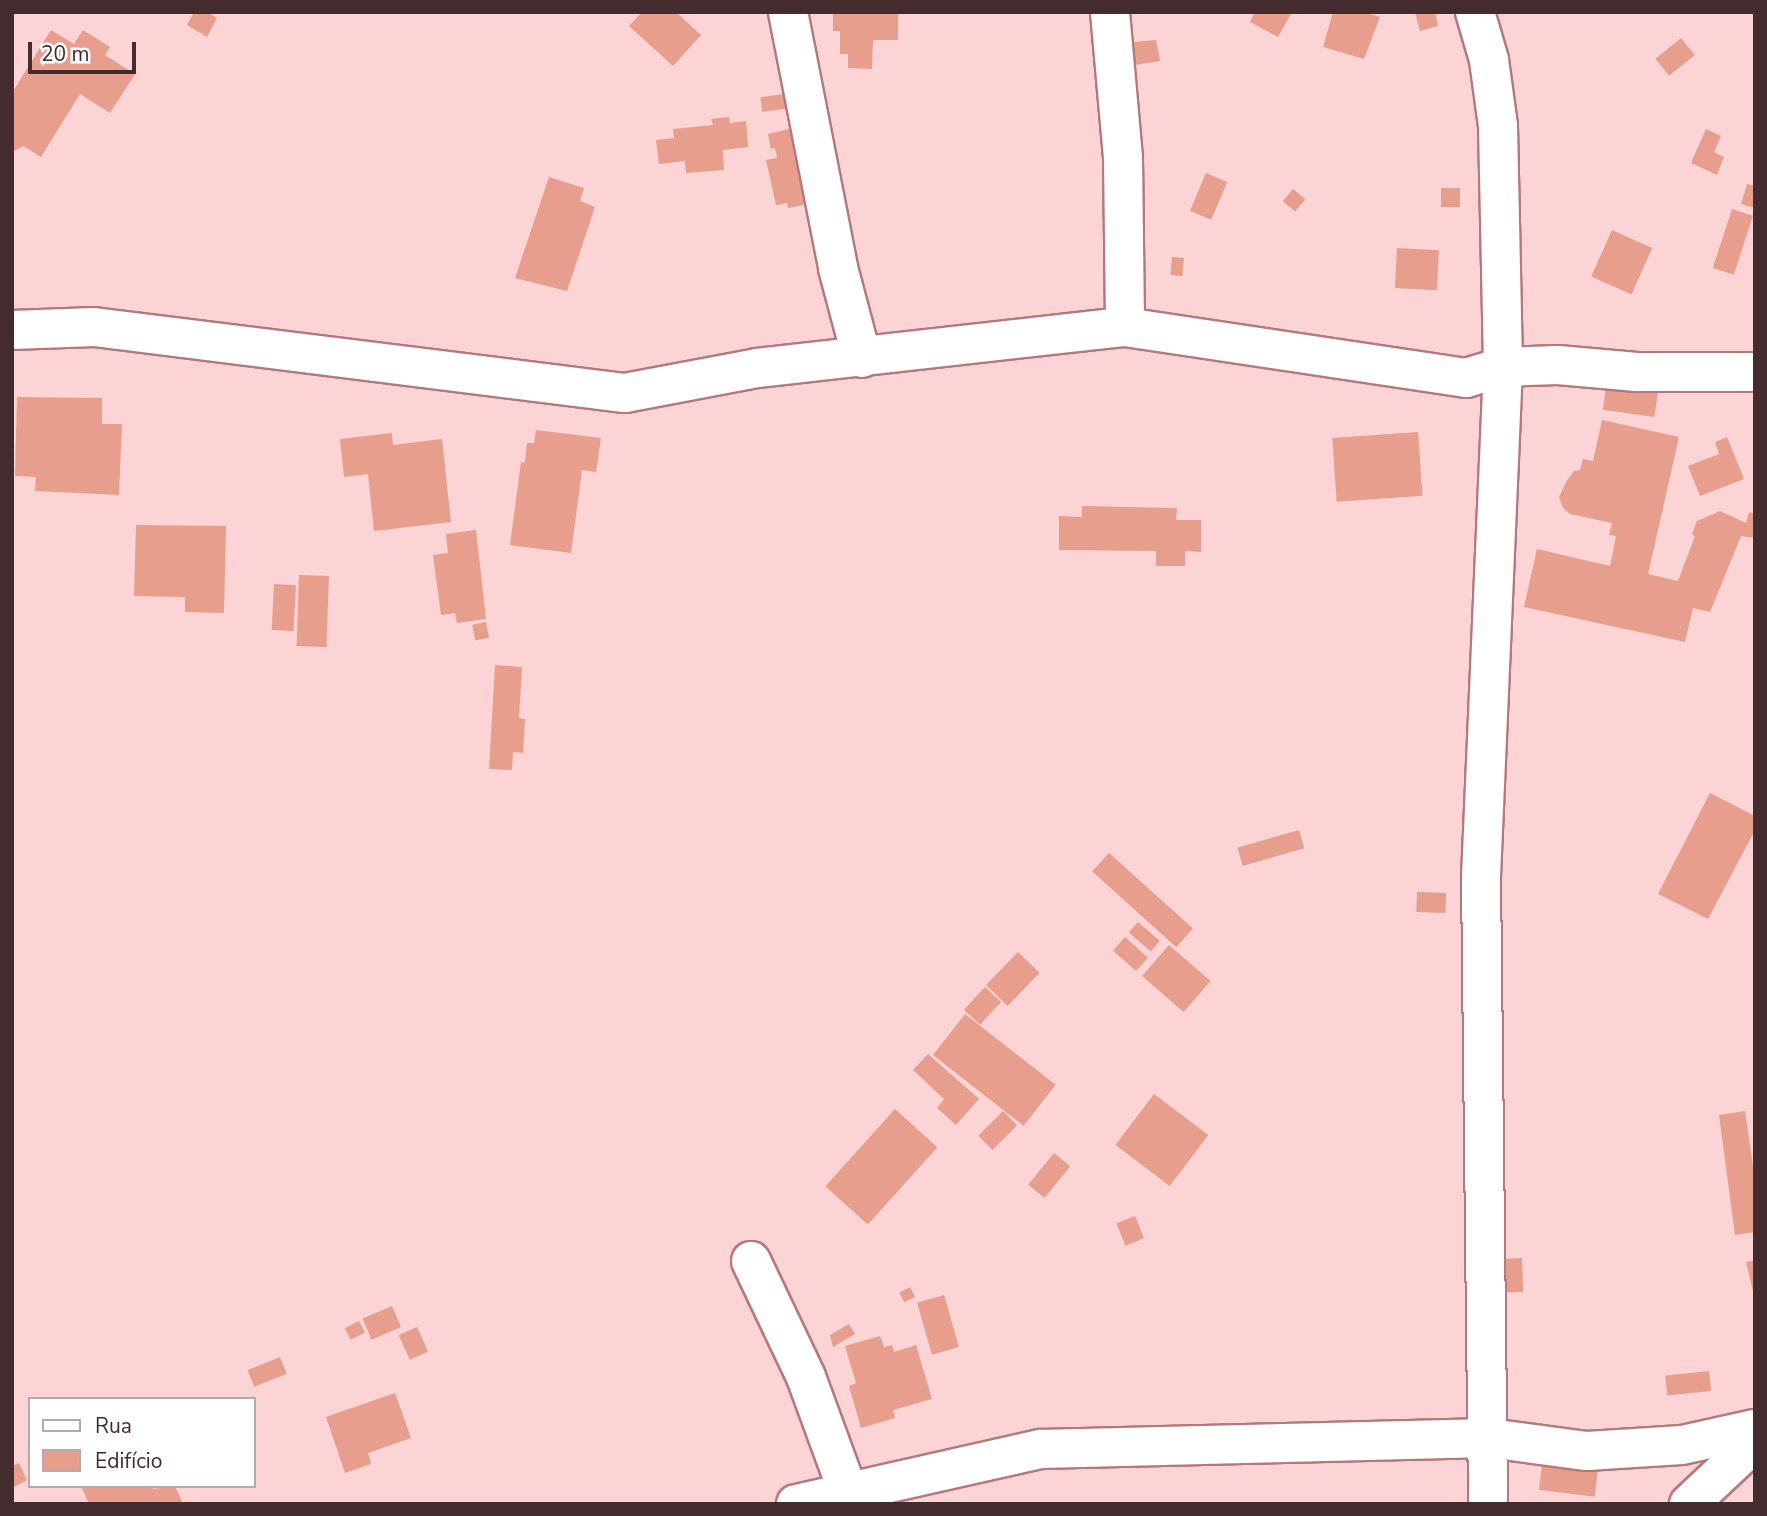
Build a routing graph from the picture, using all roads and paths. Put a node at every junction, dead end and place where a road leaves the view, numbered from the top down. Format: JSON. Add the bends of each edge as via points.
{"nodes":[{"id":1,"x":788,"y":12,"type":"edge"},
{"id":2,"x":1110,"y":12,"type":"edge"},
{"id":3,"x":1475,"y":12,"type":"edge"},
{"id":4,"x":1125,"y":327,"type":"junction"},
{"id":5,"x":12,"y":330,"type":"edge"},
{"id":6,"x":862,"y":358,"type":"junction"},
{"id":7,"x":1503,"y":368,"type":"junction"},
{"id":8,"x":1755,"y":372,"type":"edge"},
{"id":9,"x":751,"y":1261,"type":"dead end"},
{"id":10,"x":1755,"y":1429,"type":"edge"},
{"id":11,"x":1489,"y":1438,"type":"junction"},
{"id":12,"x":1755,"y":1442,"type":"edge"},
{"id":13,"x":848,"y":1492,"type":"junction"},
{"id":14,"x":796,"y":1504,"type":"edge"},
{"id":15,"x":1488,"y":1504,"type":"edge"},
{"id":16,"x":1689,"y":1504,"type":"edge"}],
"edges":[{"from":1,"to":6,"type":"street","via":[[838,268]]},
{"from":2,"to":4,"type":"street","via":[[1123,158]]},
{"from":3,"to":7,"type":"street","via":[[1489,60],[1498,126]]},
{"from":4,"to":6,"type":"street"},
{"from":4,"to":7,"type":"street","via":[[1466,378]]},
{"from":5,"to":6,"type":"street","via":[[94,327],[625,393],[757,368]]},
{"from":7,"to":8,"type":"street","via":[[1558,365],[1637,372]]},
{"from":7,"to":11,"type":"street","via":[[1481,876]]},
{"from":9,"to":13,"type":"street","via":[[806,1377]]},
{"from":10,"to":11,"type":"street","via":[[1682,1445],[1587,1451]]},
{"from":11,"to":13,"type":"street","via":[[1040,1449]]},
{"from":11,"to":15,"type":"street"},
{"from":12,"to":16,"type":"street"},
{"from":13,"to":14,"type":"street"}]}
